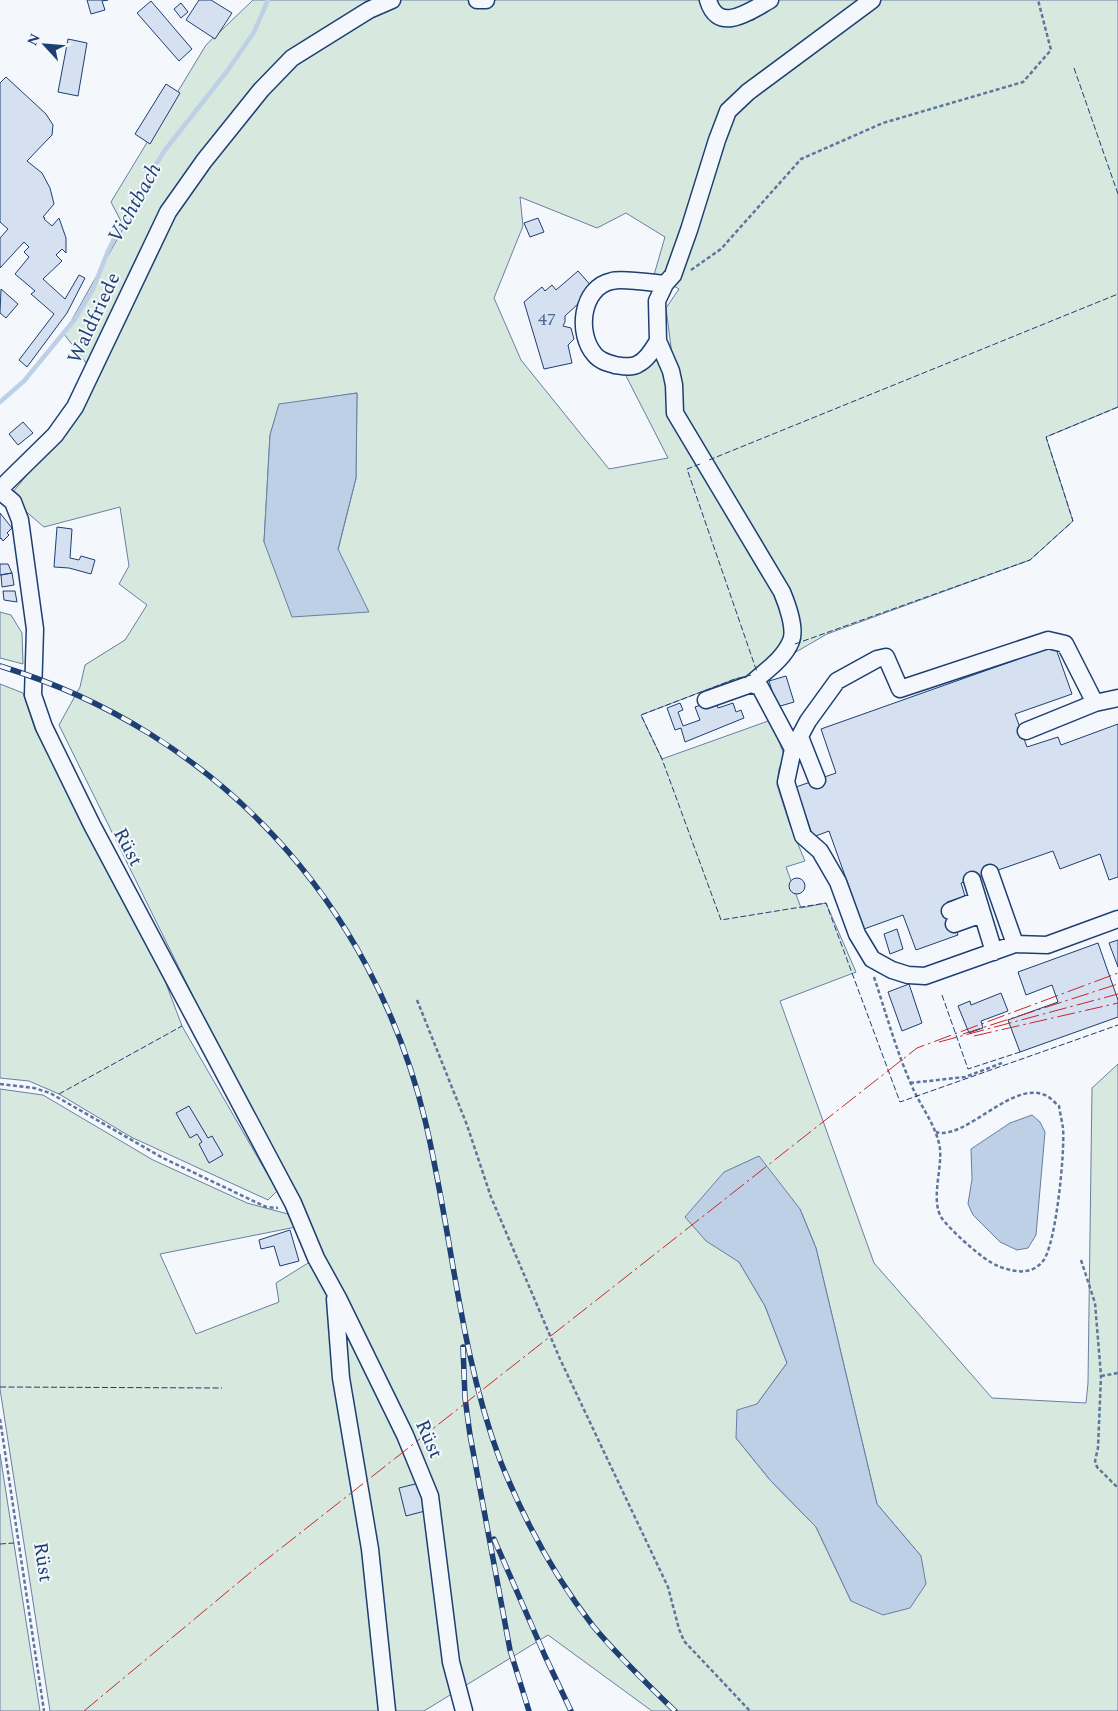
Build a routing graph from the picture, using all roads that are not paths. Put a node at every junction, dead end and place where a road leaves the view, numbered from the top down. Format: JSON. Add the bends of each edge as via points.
{"nodes":[{"id":1,"x":392,"y":0,"type":"edge"},
{"id":2,"x":476,"y":0,"type":"edge"},
{"id":3,"x":486,"y":0,"type":"edge"},
{"id":4,"x":708,"y":0,"type":"edge"},
{"id":5,"x":770,"y":0,"type":"edge"},
{"id":6,"x":872,"y":0,"type":"edge"},
{"id":7,"x":665,"y":284,"type":"junction"},
{"id":8,"x":658,"y":341,"type":"junction"},
{"id":9,"x":0,"y":490,"type":"edge"},
{"id":10,"x":750,"y":684,"type":"junction"},
{"id":11,"x":1118,"y":698,"type":"edge"},
{"id":12,"x":706,"y":700,"type":"dead end"},
{"id":13,"x":1095,"y":703,"type":"junction"},
{"id":14,"x":1026,"y":731,"type":"dead end"},
{"id":15,"x":797,"y":743,"type":"junction"},
{"id":16,"x":816,"y":780,"type":"dead end"},
{"id":17,"x":990,"y":873,"type":"dead end"},
{"id":18,"x":972,"y":880,"type":"dead end"},
{"id":19,"x":980,"y":907,"type":"junction"},
{"id":20,"x":952,"y":918,"type":"dead end"},
{"id":21,"x":1118,"y":919,"type":"edge"},
{"id":22,"x":1015,"y":944,"type":"junction"},
{"id":23,"x":994,"y":952,"type":"junction"},
{"id":24,"x":334,"y":1290,"type":"junction"},
{"id":25,"x":387,"y":1711,"type":"edge"},
{"id":26,"x":464,"y":1711,"type":"edge"}],
"edges":[{"from":1,"to":9,"type":"street","name":"Waldfriede","via":[[369,10],[292,58],[204,161],[168,212],[75,407],[55,435]]},
{"from":2,"to":3,"type":"street"},
{"from":4,"to":5,"type":"street","via":[[712,11],[724,19],[739,17]]},
{"from":6,"to":7,"type":"street","via":[[748,92],[728,111],[673,274]]},
{"from":7,"to":8,"type":"street","via":[[657,301]]},
{"from":7,"to":8,"type":"street","via":[[612,280],[593,294],[583,319],[589,344],[605,362],[638,365]]},
{"from":8,"to":10,"type":"street","via":[[672,371],[674,413],[788,606],[792,640],[784,654]]},
{"from":9,"to":24,"type":"street","name":"Rüst","via":[[13,502],[20,520],[35,630],[33,695],[44,727],[92,825],[293,1203],[316,1258]]},
{"from":10,"to":12,"type":"street"},
{"from":10,"to":15,"type":"street","via":[[760,687]]},
{"from":11,"to":13,"type":"street"},
{"from":13,"to":14,"type":"street"},
{"from":13,"to":15,"type":"street","via":[[1065,644],[1048,640],[900,689],[886,656],[837,681],[808,721]]},
{"from":15,"to":16,"type":"street"},
{"from":15,"to":23,"type":"street","via":[[786,782],[803,836],[820,852],[838,882],[857,934],[872,959],[892,970],[925,976]]},
{"from":17,"to":22,"type":"street"},
{"from":18,"to":19,"type":"street"},
{"from":19,"to":20,"type":"street"},
{"from":19,"to":23,"type":"street"},
{"from":21,"to":22,"type":"street","via":[[1048,945]]},
{"from":22,"to":23,"type":"street"},
{"from":24,"to":25,"type":"street","via":[[341,1378],[370,1549]]},
{"from":24,"to":26,"type":"street","name":"Rüst","via":[[405,1435],[430,1496],[451,1662]]}]}
